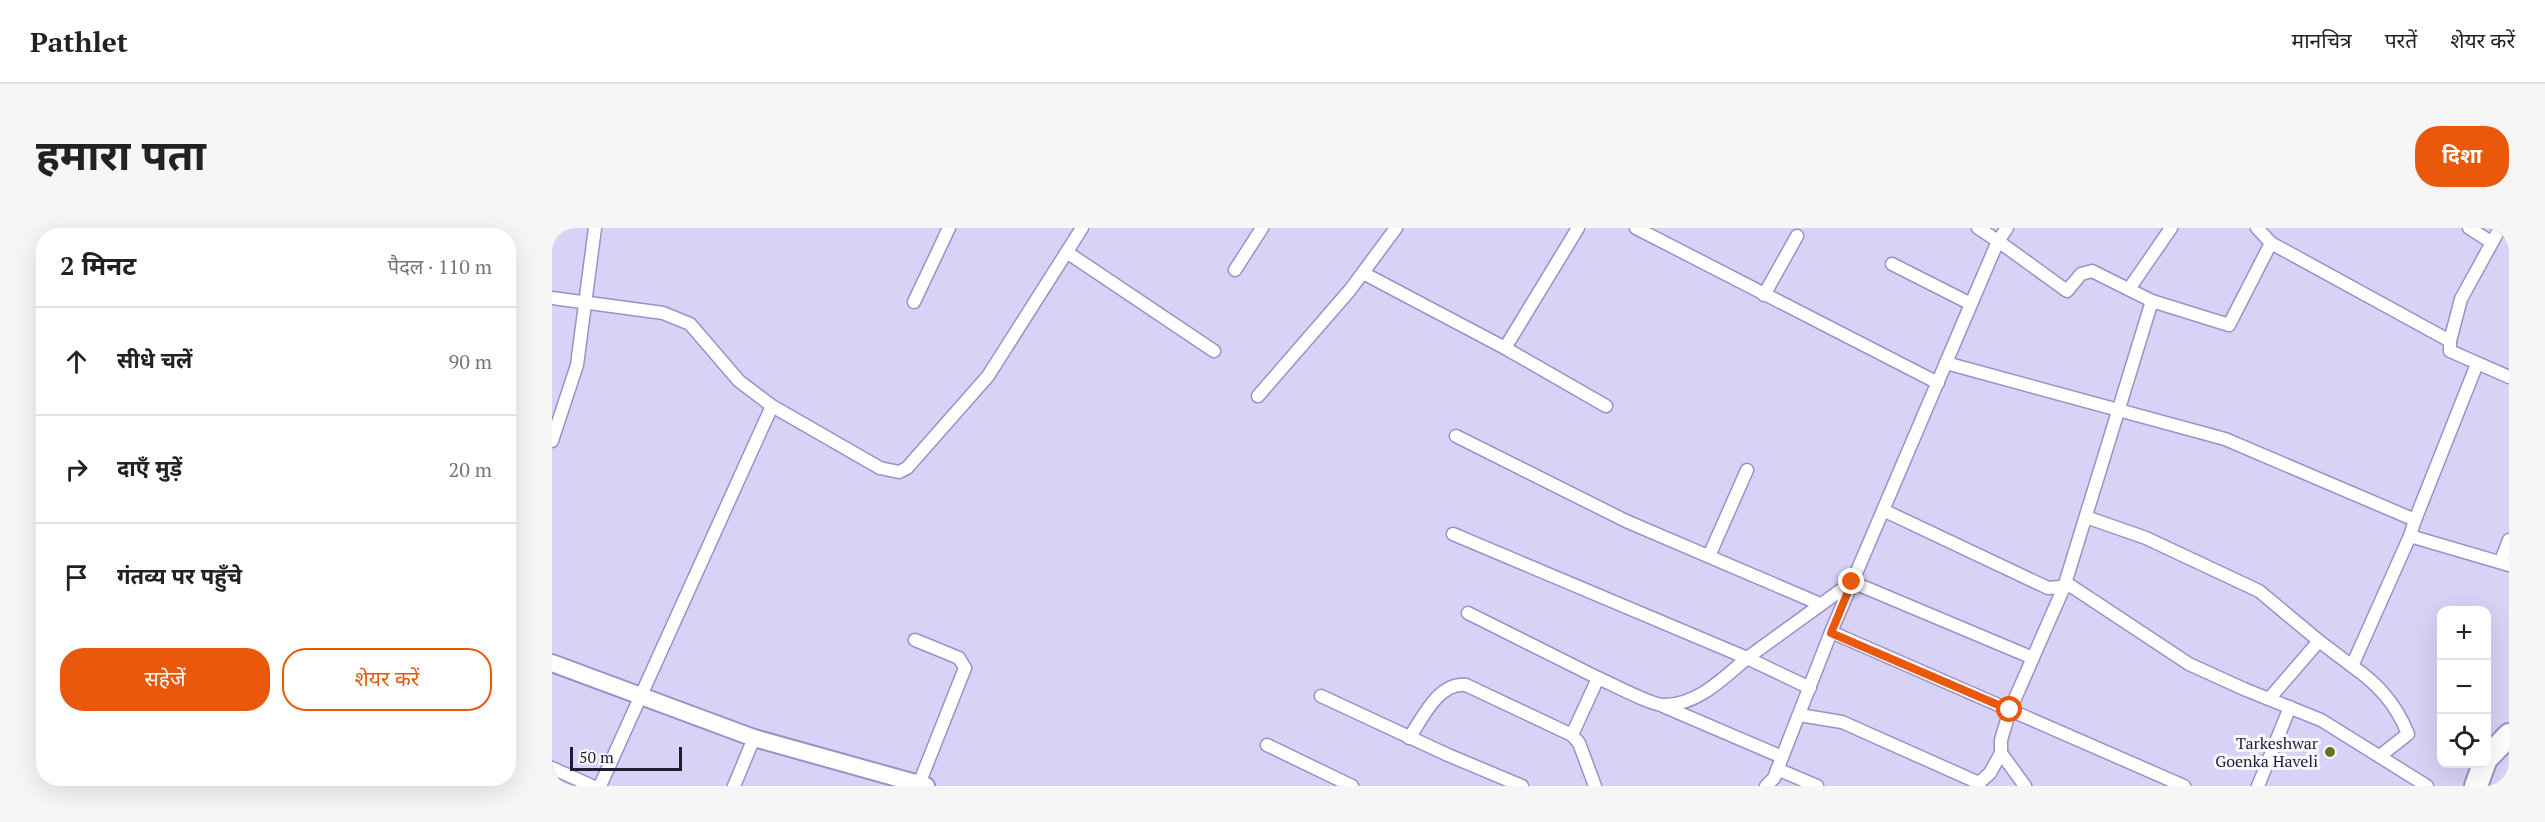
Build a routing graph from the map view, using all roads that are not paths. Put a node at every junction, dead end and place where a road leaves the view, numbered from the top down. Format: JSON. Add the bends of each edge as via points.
{"nodes":[{"id":1,"x":595,"y":228,"type":"edge"},
{"id":2,"x":949,"y":228,"type":"edge"},
{"id":3,"x":1082,"y":228,"type":"edge"},
{"id":4,"x":1262,"y":228,"type":"edge"},
{"id":5,"x":1396,"y":228,"type":"edge"},
{"id":6,"x":1578,"y":228,"type":"edge"},
{"id":7,"x":1636,"y":228,"type":"edge"},
{"id":8,"x":1978,"y":228,"type":"edge"},
{"id":9,"x":2007,"y":228,"type":"edge"},
{"id":10,"x":2171,"y":228,"type":"edge"},
{"id":11,"x":2257,"y":228,"type":"edge"},
{"id":12,"x":2469,"y":228,"type":"edge"},
{"id":13,"x":2500,"y":228,"type":"edge"},
{"id":14,"x":1797,"y":236,"type":"dead end"},
{"id":15,"x":1998,"y":241,"type":"junction"},
{"id":16,"x":2491,"y":242,"type":"junction"},
{"id":17,"x":2271,"y":243,"type":"junction"},
{"id":18,"x":1068,"y":253,"type":"junction"},
{"id":19,"x":1892,"y":264,"type":"dead end"},
{"id":20,"x":1236,"y":270,"type":"dead end"},
{"id":21,"x":1363,"y":273,"type":"junction"},
{"id":22,"x":2129,"y":289,"type":"junction"},
{"id":23,"x":1764,"y":295,"type":"junction"},
{"id":24,"x":552,"y":298,"type":"edge"},
{"id":25,"x":2152,"y":300,"type":"junction"},
{"id":26,"x":914,"y":302,"type":"dead end"},
{"id":27,"x":585,"y":303,"type":"junction"},
{"id":28,"x":1971,"y":304,"type":"junction"},
{"id":29,"x":2450,"y":341,"type":"junction"},
{"id":30,"x":1505,"y":348,"type":"junction"},
{"id":31,"x":1214,"y":351,"type":"dead end"},
{"id":32,"x":1947,"y":363,"type":"junction"},
{"id":33,"x":2477,"y":364,"type":"junction"},
{"id":34,"x":2509,"y":377,"type":"edge"},
{"id":35,"x":1938,"y":383,"type":"junction"},
{"id":36,"x":1258,"y":396,"type":"dead end"},
{"id":37,"x":772,"y":406,"type":"junction"},
{"id":38,"x":1606,"y":406,"type":"dead end"},
{"id":39,"x":2119,"y":410,"type":"junction"},
{"id":40,"x":1456,"y":436,"type":"dead end"},
{"id":41,"x":552,"y":441,"type":"edge"},
{"id":42,"x":1747,"y":470,"type":"dead end"},
{"id":43,"x":1883,"y":510,"type":"junction"},
{"id":44,"x":2086,"y":517,"type":"junction"},
{"id":45,"x":2415,"y":520,"type":"junction"},
{"id":46,"x":1453,"y":534,"type":"dead end"},
{"id":47,"x":2410,"y":536,"type":"junction"},
{"id":48,"x":2509,"y":540,"type":"edge"},
{"id":49,"x":1709,"y":556,"type":"junction"},
{"id":50,"x":2505,"y":563,"type":"edge"},
{"id":51,"x":1852,"y":582,"type":"junction"},
{"id":52,"x":2064,"y":587,"type":"junction"},
{"id":53,"x":1820,"y":604,"type":"junction"},
{"id":54,"x":1468,"y":613,"type":"dead end"},
{"id":55,"x":1831,"y":633,"type":"junction"},
{"id":56,"x":915,"y":640,"type":"dead end"},
{"id":57,"x":2319,"y":641,"type":"junction"},
{"id":58,"x":1747,"y":658,"type":"junction"},
{"id":59,"x":2033,"y":658,"type":"junction"},
{"id":60,"x":552,"y":663,"type":"edge"},
{"id":61,"x":2352,"y":666,"type":"junction"},
{"id":62,"x":1598,"y":678,"type":"junction"},
{"id":63,"x":1810,"y":688,"type":"junction"},
{"id":64,"x":1321,"y":696,"type":"dead end"},
{"id":65,"x":640,"y":698,"type":"junction"},
{"id":66,"x":2269,"y":699,"type":"junction"},
{"id":67,"x":1662,"y":706,"type":"junction"},
{"id":68,"x":2290,"y":707,"type":"junction"},
{"id":69,"x":2010,"y":710,"type":"junction"},
{"id":70,"x":1799,"y":715,"type":"junction"},
{"id":71,"x":1572,"y":735,"type":"junction"},
{"id":72,"x":2509,"y":735,"type":"edge"},
{"id":73,"x":754,"y":738,"type":"junction"},
{"id":74,"x":1410,"y":738,"type":"junction"},
{"id":75,"x":1267,"y":745,"type":"dead end"},
{"id":76,"x":2001,"y":753,"type":"junction"},
{"id":77,"x":2381,"y":755,"type":"junction"},
{"id":78,"x":2491,"y":755,"type":"edge"},
{"id":79,"x":1782,"y":757,"type":"junction"},
{"id":80,"x":552,"y":768,"type":"edge"},
{"id":81,"x":2483,"y":768,"type":"edge"},
{"id":82,"x":1778,"y":769,"type":"junction"},
{"id":83,"x":1982,"y":784,"type":"edge"},
{"id":84,"x":922,"y":785,"type":"edge"},
{"id":85,"x":591,"y":786,"type":"edge"},
{"id":86,"x":600,"y":786,"type":"edge"},
{"id":87,"x":734,"y":786,"type":"edge"},
{"id":88,"x":1352,"y":786,"type":"edge"},
{"id":89,"x":1522,"y":786,"type":"edge"},
{"id":90,"x":1594,"y":786,"type":"edge"},
{"id":91,"x":1766,"y":786,"type":"edge"},
{"id":92,"x":1817,"y":786,"type":"edge"},
{"id":93,"x":2025,"y":786,"type":"edge"},
{"id":94,"x":2184,"y":786,"type":"edge"},
{"id":95,"x":2258,"y":786,"type":"edge"},
{"id":96,"x":2427,"y":786,"type":"edge"},
{"id":97,"x":2476,"y":786,"type":"edge"}],
"edges":[{"from":1,"to":27,"type":"street"},
{"from":2,"to":26,"type":"street"},
{"from":3,"to":18,"type":"street"},
{"from":4,"to":20,"type":"street"},
{"from":5,"to":21,"type":"street"},
{"from":6,"to":30,"type":"street"},
{"from":7,"to":23,"type":"street"},
{"from":8,"to":15,"type":"street"},
{"from":9,"to":15,"type":"street"},
{"from":10,"to":22,"type":"street"},
{"from":11,"to":17,"type":"street"},
{"from":12,"to":16,"type":"street"},
{"from":13,"to":16,"type":"street"},
{"from":14,"to":23,"type":"street"},
{"from":15,"to":22,"type":"street","via":[[2067,291],[2081,274],[2092,271]]},
{"from":15,"to":28,"type":"street"},
{"from":16,"to":29,"type":"street","via":[[2461,298]]},
{"from":17,"to":25,"type":"street","via":[[2229,325]]},
{"from":17,"to":29,"type":"street"},
{"from":18,"to":31,"type":"street"},
{"from":18,"to":37,"type":"street","via":[[988,376],[907,468],[899,472],[880,468]]},
{"from":19,"to":28,"type":"street"},
{"from":21,"to":30,"type":"street"},
{"from":21,"to":36,"type":"street"},
{"from":22,"to":25,"type":"street"},
{"from":23,"to":35,"type":"street"},
{"from":24,"to":27,"type":"street"},
{"from":25,"to":39,"type":"street"},
{"from":27,"to":37,"type":"street","via":[[663,313],[690,324],[739,381]]},
{"from":27,"to":41,"type":"street","via":[[577,365]]},
{"from":28,"to":32,"type":"street"},
{"from":29,"to":33,"type":"street","via":[[2450,351]]},
{"from":30,"to":38,"type":"street"},
{"from":32,"to":35,"type":"street"},
{"from":32,"to":39,"type":"street"},
{"from":33,"to":34,"type":"street"},
{"from":33,"to":45,"type":"street"},
{"from":35,"to":43,"type":"street"},
{"from":37,"to":65,"type":"street"},
{"from":39,"to":44,"type":"street"},
{"from":39,"to":45,"type":"street","via":[[2225,439]]},
{"from":40,"to":49,"type":"street","via":[[1626,521]]},
{"from":42,"to":49,"type":"street"},
{"from":43,"to":51,"type":"street"},
{"from":43,"to":52,"type":"street","via":[[2048,588]]},
{"from":44,"to":52,"type":"street"},
{"from":44,"to":57,"type":"street","via":[[2146,538],[2259,591]]},
{"from":45,"to":47,"type":"street"},
{"from":46,"to":58,"type":"street"},
{"from":47,"to":50,"type":"street"},
{"from":47,"to":61,"type":"street"},
{"from":48,"to":50,"type":"street"},
{"from":49,"to":53,"type":"street"},
{"from":51,"to":53,"type":"street"},
{"from":51,"to":55,"type":"street"},
{"from":51,"to":59,"type":"street"},
{"from":52,"to":59,"type":"street"},
{"from":52,"to":66,"type":"street","via":[[2071,586],[2189,664]]},
{"from":53,"to":58,"type":"street"},
{"from":54,"to":62,"type":"street"},
{"from":55,"to":63,"type":"street"},
{"from":55,"to":69,"type":"street"},
{"from":56,"to":84,"type":"street","via":[[959,658],[965,668]]},
{"from":57,"to":61,"type":"street"},
{"from":57,"to":66,"type":"street"},
{"from":58,"to":63,"type":"street"},
{"from":58,"to":67,"type":"street","via":[[1718,684],[1686,702]]},
{"from":59,"to":69,"type":"street"},
{"from":60,"to":65,"type":"street"},
{"from":61,"to":77,"type":"street","via":[[2388,697],[2408,734]]},
{"from":62,"to":67,"type":"street"},
{"from":62,"to":71,"type":"street"},
{"from":63,"to":70,"type":"street"},
{"from":64,"to":74,"type":"street"},
{"from":65,"to":73,"type":"street"},
{"from":65,"to":86,"type":"street"},
{"from":66,"to":68,"type":"street"},
{"from":67,"to":79,"type":"street"},
{"from":68,"to":77,"type":"street"},
{"from":68,"to":95,"type":"street"},
{"from":69,"to":76,"type":"street"},
{"from":69,"to":94,"type":"street"},
{"from":70,"to":79,"type":"street"},
{"from":70,"to":83,"type":"street","via":[[1842,722]]},
{"from":71,"to":74,"type":"street","via":[[1459,684],[1439,697]]},
{"from":71,"to":90,"type":"street","via":[[1579,743]]},
{"from":72,"to":78,"type":"highway"},
{"from":73,"to":84,"type":"street"},
{"from":73,"to":87,"type":"street"},
{"from":74,"to":89,"type":"street"},
{"from":75,"to":88,"type":"street"},
{"from":76,"to":83,"type":"street"},
{"from":76,"to":93,"type":"street"},
{"from":77,"to":96,"type":"street"},
{"from":79,"to":82,"type":"street"},
{"from":80,"to":85,"type":"street"},
{"from":81,"to":97,"type":"highway"},
{"from":82,"to":91,"type":"street"},
{"from":82,"to":92,"type":"street"}]}
